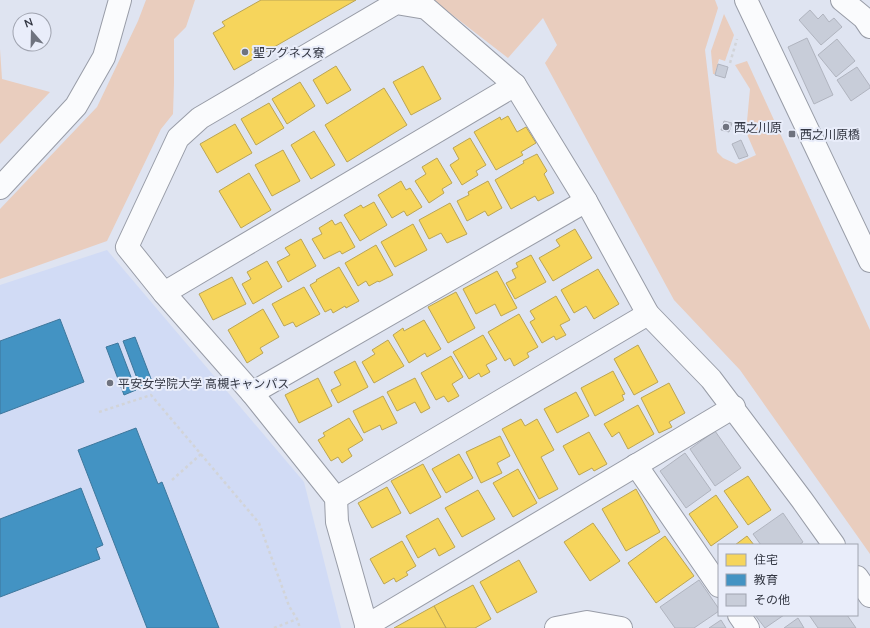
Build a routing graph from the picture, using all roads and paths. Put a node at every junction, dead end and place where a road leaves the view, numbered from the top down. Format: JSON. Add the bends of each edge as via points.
{"nodes":[{"id":1,"x":120,"y":0,"type":"edge"},
{"id":2,"x":746,"y":0,"type":"edge"},
{"id":3,"x":842,"y":0,"type":"edge"},
{"id":4,"x":870,"y":27,"type":"edge"},
{"id":5,"x":735,"y":47,"type":"dead end"},
{"id":6,"x":730,"y":63,"type":"dead end"},
{"id":7,"x":515,"y":85,"type":"junction"},
{"id":8,"x":0,"y":188,"type":"edge"},
{"id":9,"x":586,"y":200,"type":"junction"},
{"id":10,"x":870,"y":261,"type":"edge"},
{"id":11,"x":164,"y":293,"type":"junction"},
{"id":12,"x":648,"y":314,"type":"junction"},
{"id":13,"x":252,"y":394,"type":"junction"},
{"id":14,"x":734,"y":407,"type":"junction"},
{"id":15,"x":99,"y":412,"type":"dead end"},
{"id":16,"x":201,"y":454,"type":"junction"},
{"id":17,"x":636,"y":465,"type":"junction"},
{"id":18,"x":172,"y":480,"type":"dead end"},
{"id":19,"x":336,"y":498,"type":"junction"},
{"id":20,"x":833,"y":544,"type":"edge"},
{"id":21,"x":858,"y":578,"type":"edge"},
{"id":22,"x":718,"y":585,"type":"edge"},
{"id":23,"x":870,"y":596,"type":"edge"},
{"id":24,"x":740,"y":616,"type":"edge"},
{"id":25,"x":297,"y":619,"type":"junction"},
{"id":26,"x":366,"y":627,"type":"edge"},
{"id":27,"x":274,"y":628,"type":"edge"},
{"id":28,"x":300,"y":628,"type":"edge"},
{"id":29,"x":556,"y":628,"type":"edge"},
{"id":30,"x":621,"y":628,"type":"edge"},
{"id":31,"x":748,"y":628,"type":"edge"}],
"edges":[{"from":1,"to":8,"type":"street","via":[[104,57],[76,106]]},
{"from":2,"to":10,"type":"street"},
{"from":3,"to":4,"type":"street","via":[[864,18]]},
{"from":5,"to":6,"type":"path"},
{"from":7,"to":9,"type":"street"},
{"from":7,"to":11,"type":"street"},
{"from":7,"to":11,"type":"street","via":[[426,8],[396,3],[213,110],[178,138],[127,247]]},
{"from":9,"to":12,"type":"street"},
{"from":9,"to":13,"type":"street"},
{"from":11,"to":13,"type":"street"},
{"from":12,"to":14,"type":"street","via":[[711,379]]},
{"from":12,"to":19,"type":"street"},
{"from":13,"to":19,"type":"street"},
{"from":14,"to":17,"type":"street"},
{"from":14,"to":20,"type":"street"},
{"from":15,"to":16,"type":"path","via":[[151,394]]},
{"from":16,"to":18,"type":"path"},
{"from":16,"to":25,"type":"path","via":[[259,523],[289,606]]},
{"from":17,"to":22,"type":"street"},
{"from":17,"to":26,"type":"street"},
{"from":19,"to":26,"type":"street","via":[[338,522]]},
{"from":21,"to":23,"type":"street"},
{"from":24,"to":31,"type":"street"},
{"from":25,"to":27,"type":"path"},
{"from":25,"to":28,"type":"path"},
{"from":29,"to":30,"type":"street","via":[[586,622]]}]}
